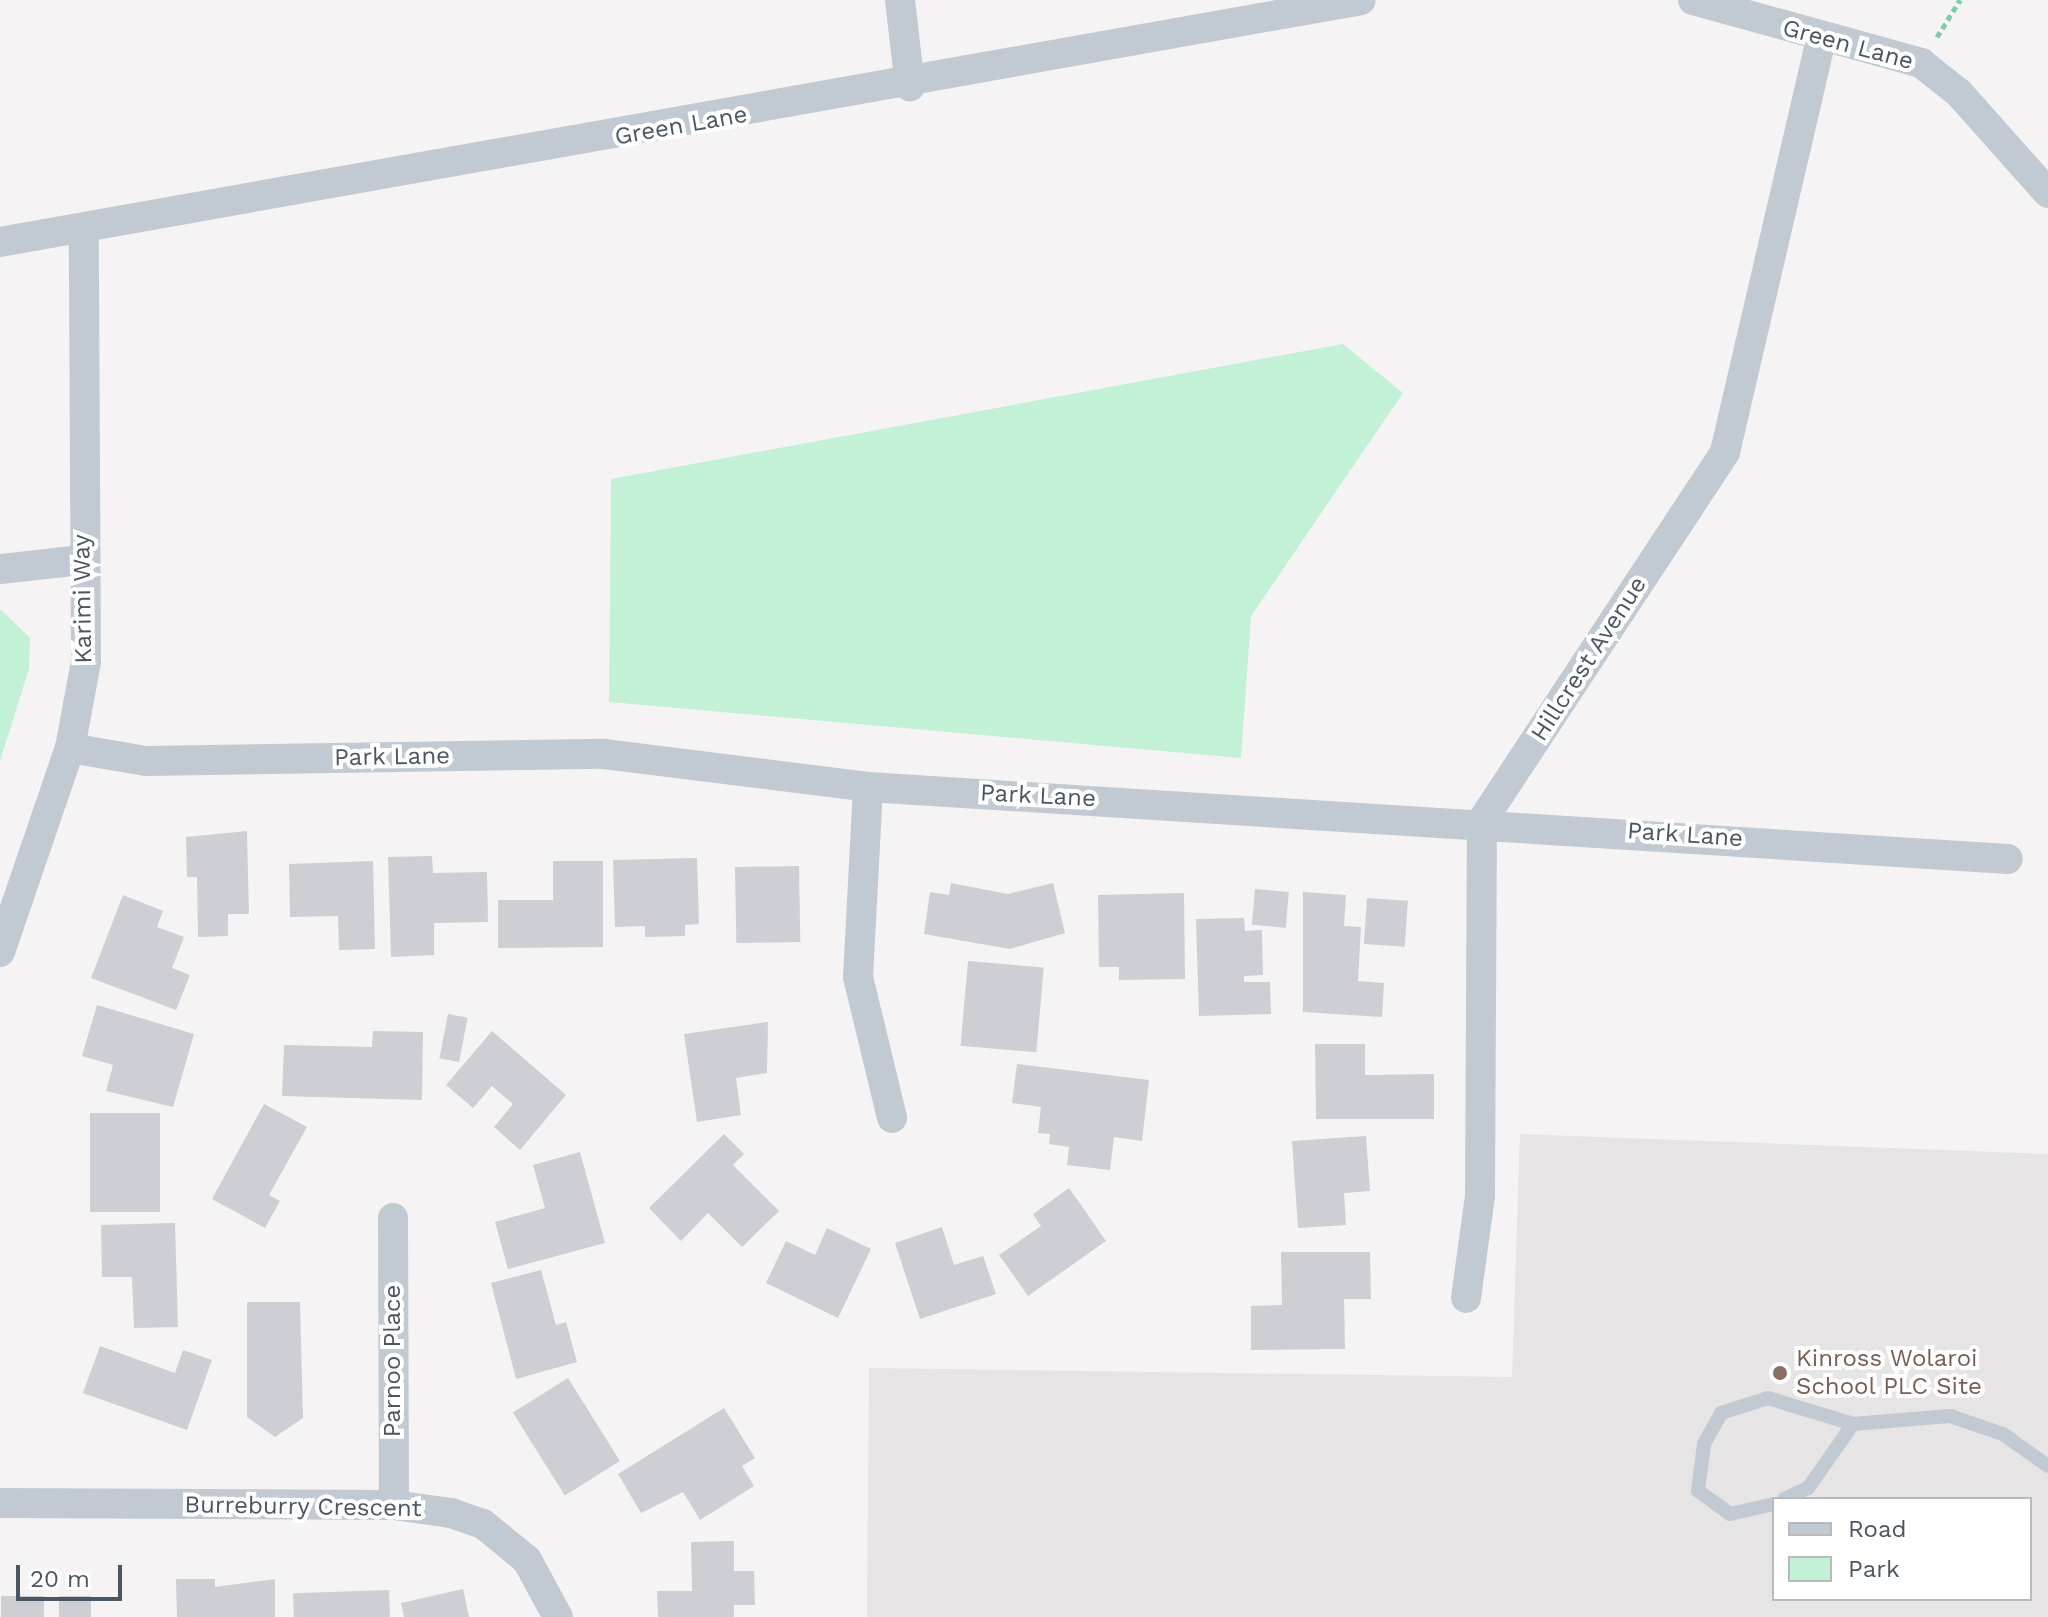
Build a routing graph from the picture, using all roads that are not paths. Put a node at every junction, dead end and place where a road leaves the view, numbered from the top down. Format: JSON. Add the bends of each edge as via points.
{"nodes":[{"id":1,"x":900,"y":0,"type":"edge"},
{"id":2,"x":1361,"y":0,"type":"edge"},
{"id":3,"x":1693,"y":0,"type":"edge"},
{"id":4,"x":1821,"y":39,"type":"junction"},
{"id":5,"x":910,"y":86,"type":"junction"},
{"id":6,"x":2048,"y":193,"type":"edge"},
{"id":7,"x":84,"y":232,"type":"junction"},
{"id":8,"x":0,"y":242,"type":"edge"},
{"id":9,"x":82,"y":560,"type":"junction"},
{"id":10,"x":0,"y":569,"type":"edge"},
{"id":11,"x":70,"y":748,"type":"junction"},
{"id":12,"x":868,"y":787,"type":"junction"},
{"id":13,"x":1482,"y":821,"type":"junction"},
{"id":14,"x":2008,"y":859,"type":"dead end"},
{"id":15,"x":0,"y":952,"type":"edge"},
{"id":16,"x":892,"y":1118,"type":"dead end"},
{"id":17,"x":393,"y":1218,"type":"dead end"},
{"id":18,"x":1466,"y":1298,"type":"dead end"},
{"id":19,"x":1853,"y":1424,"type":"junction"},
{"id":20,"x":2048,"y":1466,"type":"edge"},
{"id":21,"x":1788,"y":1497,"type":"edge"},
{"id":22,"x":0,"y":1503,"type":"edge"},
{"id":23,"x":1772,"y":1504,"type":"edge"},
{"id":24,"x":394,"y":1505,"type":"junction"},
{"id":25,"x":558,"y":1617,"type":"edge"}],
"edges":[{"from":1,"to":5,"type":"street"},
{"from":2,"to":5,"type":"street","name":"Green Lane"},
{"from":3,"to":4,"type":"street","name":"Green Lane"},
{"from":4,"to":6,"type":"street","name":"Green Lane","via":[[1921,63],[1959,93]]},
{"from":4,"to":13,"type":"street","name":"Hillcrest Avenue","via":[[1725,452]]},
{"from":5,"to":7,"type":"street","name":"Green Lane"},
{"from":7,"to":8,"type":"street","name":"Green Lane"},
{"from":7,"to":9,"type":"street","name":"Karimi Way"},
{"from":9,"to":10,"type":"street"},
{"from":9,"to":11,"type":"street","name":"Karimi Way","via":[[86,662]]},
{"from":11,"to":12,"type":"street","name":"Park Lane","via":[[146,761],[604,754]]},
{"from":11,"to":15,"type":"street","name":"Karimi Way"},
{"from":12,"to":13,"type":"street","name":"Park Lane"},
{"from":12,"to":16,"type":"street","via":[[858,977]]},
{"from":13,"to":14,"type":"street","name":"Park Lane"},
{"from":13,"to":18,"type":"street","via":[[1480,1196]]},
{"from":17,"to":24,"type":"street","name":"Parnoo Place"},
{"from":19,"to":20,"type":"lane","via":[[1950,1416],[2003,1434]]},
{"from":19,"to":21,"type":"lane","via":[[1808,1488]]},
{"from":19,"to":23,"type":"lane","via":[[1768,1398],[1721,1413],[1704,1444],[1698,1491],[1730,1514]]},
{"from":22,"to":24,"type":"street","name":"Burreburry Crescent"},
{"from":24,"to":25,"type":"street","name":"Burreburry Crescent","via":[[483,1524],[527,1560]]}]}
